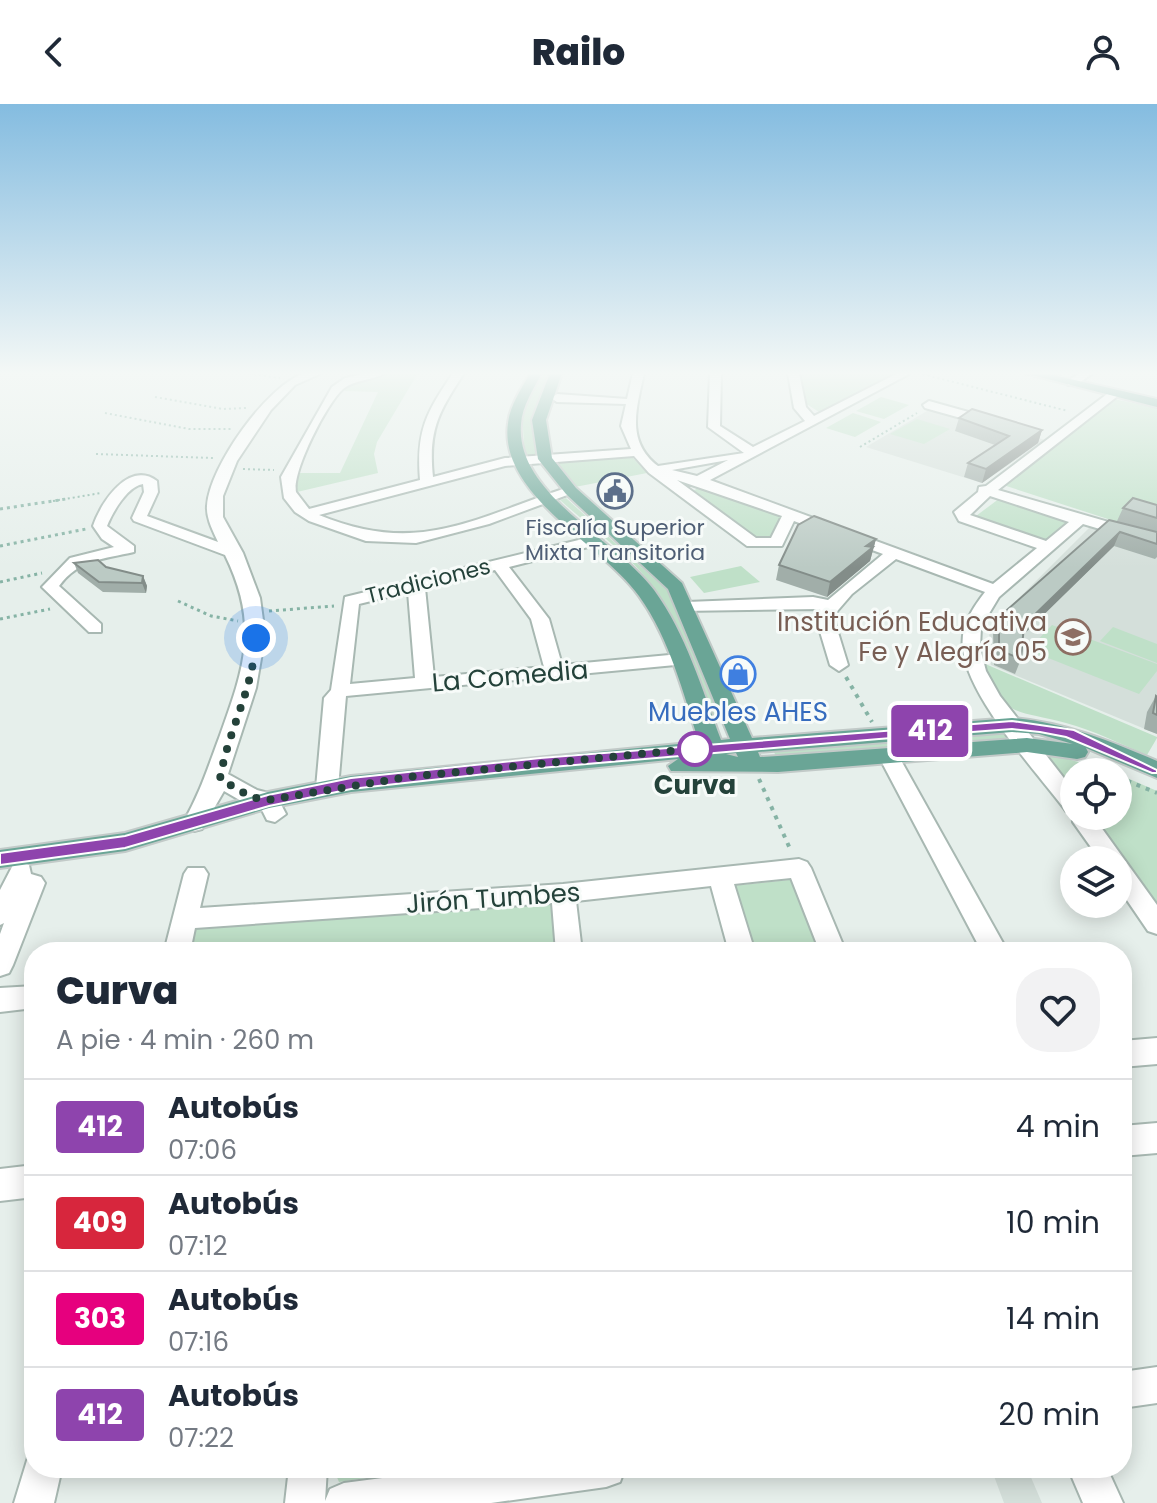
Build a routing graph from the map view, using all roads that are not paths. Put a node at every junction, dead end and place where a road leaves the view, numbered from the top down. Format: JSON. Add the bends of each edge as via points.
{"nodes":[{"id":1,"x":239,"y":438,"type":"edge"},
{"id":2,"x":308,"y":438,"type":"edge"},
{"id":3,"x":424,"y":438,"type":"edge"},
{"id":4,"x":516,"y":438,"type":"edge"},
{"id":5,"x":539,"y":438,"type":"edge"},
{"id":6,"x":632,"y":438,"type":"edge"},
{"id":7,"x":731,"y":438,"type":"edge"},
{"id":8,"x":781,"y":438,"type":"edge"},
{"id":9,"x":1047,"y":438,"type":"edge"},
{"id":10,"x":1052,"y":440,"type":"joint"},
{"id":11,"x":637,"y":452,"type":"junction"},
{"id":12,"x":753,"y":453,"type":"junction"},
{"id":13,"x":546,"y":460,"type":"junction"},
{"id":14,"x":520,"y":461,"type":"junction"},
{"id":15,"x":654,"y":470,"type":"junction"},
{"id":16,"x":427,"y":481,"type":"junction"},
{"id":17,"x":699,"y":481,"type":"junction"},
{"id":18,"x":984,"y":490,"type":"junction"},
{"id":19,"x":571,"y":491,"type":"junction"},
{"id":20,"x":548,"y":498,"type":"junction"},
{"id":21,"x":306,"y":514,"type":"junction"},
{"id":22,"x":790,"y":514,"type":"junction"},
{"id":23,"x":1078,"y":520,"type":"junction"},
{"id":24,"x":595,"y":541,"type":"junction"},
{"id":25,"x":1157,"y":541,"type":"edge"},
{"id":26,"x":1049,"y":547,"type":"junction"},
{"id":27,"x":235,"y":553,"type":"junction"},
{"id":28,"x":894,"y":553,"type":"junction"},
{"id":29,"x":498,"y":564,"type":"junction"},
{"id":30,"x":416,"y":584,"type":"junction"},
{"id":31,"x":997,"y":591,"type":"junction"},
{"id":32,"x":831,"y":606,"type":"junction"},
{"id":33,"x":687,"y":607,"type":"junction"},
{"id":34,"x":95,"y":628,"type":"dead end"},
{"id":35,"x":680,"y":660,"type":"junction"},
{"id":36,"x":839,"y":665,"type":"road end"},
{"id":37,"x":555,"y":672,"type":"junction"},
{"id":38,"x":425,"y":684,"type":"junction"},
{"id":39,"x":340,"y":691,"type":"junction"},
{"id":40,"x":1012,"y":725,"type":"junction"},
{"id":41,"x":883,"y":744,"type":"junction"},
{"id":42,"x":1027,"y":745,"type":"junction"},
{"id":43,"x":715,"y":756,"type":"junction"},
{"id":44,"x":751,"y":761,"type":"junction"},
{"id":45,"x":1157,"y":770,"type":"edge"},
{"id":46,"x":220,"y":779,"type":"junction"},
{"id":47,"x":1157,"y":785,"type":"edge"},
{"id":48,"x":327,"y":788,"type":"junction"},
{"id":49,"x":1060,"y":788,"type":"edge"},
{"id":50,"x":272,"y":807,"type":"junction"},
{"id":51,"x":194,"y":823,"type":"junction"},
{"id":52,"x":14,"y":871,"type":"edge"},
{"id":53,"x":196,"y":874,"type":"dead end"},
{"id":54,"x":721,"y":879,"type":"junction"},
{"id":55,"x":1132,"y":889,"type":"edge"},
{"id":56,"x":563,"y":893,"type":"junction"},
{"id":57,"x":0,"y":915,"type":"edge"},
{"id":58,"x":186,"y":919,"type":"junction"},
{"id":59,"x":1157,"y":924,"type":"edge"},
{"id":60,"x":180,"y":942,"type":"edge"},
{"id":61,"x":568,"y":942,"type":"edge"},
{"id":62,"x":739,"y":942,"type":"edge"},
{"id":63,"x":829,"y":942,"type":"edge"},
{"id":64,"x":990,"y":942,"type":"edge"},
{"id":65,"x":0,"y":965,"type":"edge"},
{"id":66,"x":24,"y":998,"type":"edge"},
{"id":67,"x":0,"y":1000,"type":"edge"},
{"id":68,"x":1157,"y":1051,"type":"edge"},
{"id":69,"x":1132,"y":1053,"type":"edge"},
{"id":70,"x":1157,"y":1138,"type":"edge"},
{"id":71,"x":1132,"y":1140,"type":"edge"},
{"id":72,"x":24,"y":1182,"type":"edge"},
{"id":73,"x":0,"y":1185,"type":"edge"},
{"id":74,"x":1157,"y":1385,"type":"edge"},
{"id":75,"x":1132,"y":1389,"type":"edge"},
{"id":76,"x":40,"y":1478,"type":"edge"},
{"id":77,"x":307,"y":1478,"type":"edge"},
{"id":78,"x":531,"y":1478,"type":"edge"},
{"id":79,"x":1092,"y":1478,"type":"edge"},
{"id":80,"x":34,"y":1503,"type":"edge"},
{"id":81,"x":305,"y":1503,"type":"edge"},
{"id":82,"x":344,"y":1503,"type":"edge"},
{"id":83,"x":1103,"y":1503,"type":"edge"}],
"edges":[{"from":1,"to":27,"type":"street","via":[[214,498],[216,519]]},
{"from":2,"to":21,"type":"street","via":[[290,469],[288,490]]},
{"from":3,"to":16,"type":"street"},
{"from":4,"to":14,"type":"main road"},
{"from":5,"to":13,"type":"main road"},
{"from":6,"to":11,"type":"street"},
{"from":7,"to":12,"type":"street"},
{"from":8,"to":12,"type":"street"},
{"from":9,"to":10,"type":"street"},
{"from":10,"to":18,"type":"street"},
{"from":11,"to":13,"type":"street"},
{"from":11,"to":15,"type":"street"},
{"from":12,"to":15,"type":"street"},
{"from":12,"to":17,"type":"street"},
{"from":13,"to":14,"type":"street"},
{"from":13,"to":19,"type":"main road"},
{"from":14,"to":16,"type":"street"},
{"from":14,"to":20,"type":"main road"},
{"from":15,"to":17,"type":"street"},
{"from":15,"to":22,"type":"street","via":[[752,543],[777,543]]},
{"from":16,"to":21,"type":"street"},
{"from":17,"to":22,"type":"street"},
{"from":18,"to":23,"type":"street"},
{"from":18,"to":26,"type":"street","via":[[961,515]]},
{"from":19,"to":20,"type":"street"},
{"from":19,"to":33,"type":"main road","via":[[665,574]]},
{"from":20,"to":21,"type":"street","via":[[412,540],[376,538]]},
{"from":20,"to":24,"type":"main road"},
{"from":22,"to":28,"type":"street"},
{"from":23,"to":25,"type":"street"},
{"from":23,"to":26,"type":"street"},
{"from":24,"to":29,"type":"street","name":"Tradiciones"},
{"from":24,"to":35,"type":"main road","via":[[647,593]]},
{"from":26,"to":31,"type":"street"},
{"from":27,"to":34,"type":"street","via":[[139,518],[151,492],[150,481],[131,480],[100,526],[129,549],[81,557],[50,587]]},
{"from":27,"to":46,"type":"street","via":[[261,618],[251,679]]},
{"from":28,"to":31,"type":"street"},
{"from":28,"to":32,"type":"street"},
{"from":29,"to":30,"type":"street","name":"Tradiciones"},
{"from":29,"to":37,"type":"street","via":[[540,619]]},
{"from":30,"to":38,"type":"street"},
{"from":30,"to":39,"type":"street","name":"Tradiciones","via":[[348,606]]},
{"from":31,"to":40,"type":"street","via":[[975,617],[969,648],[980,680]]},
{"from":32,"to":33,"type":"street","via":[[813,602]]},
{"from":32,"to":36,"type":"street","via":[[822,619]]},
{"from":33,"to":44,"type":"main road"},
{"from":35,"to":37,"type":"street","name":"La Comedia","via":[[598,673]]},
{"from":35,"to":43,"type":"main road"},
{"from":37,"to":38,"type":"street","name":"La Comedia"},
{"from":38,"to":39,"type":"street","name":"La Comedia"},
{"from":39,"to":48,"type":"street","via":[[334,698]]},
{"from":40,"to":41,"type":"main road"},
{"from":40,"to":42,"type":"street"},
{"from":40,"to":45,"type":"main road","via":[[1069,734]]},
{"from":41,"to":42,"type":"main road"},
{"from":41,"to":44,"type":"main road"},
{"from":41,"to":64,"type":"street"},
{"from":42,"to":47,"type":"main road","via":[[1083,754]]},
{"from":42,"to":49,"type":"street"},
{"from":43,"to":44,"type":"main road"},
{"from":43,"to":48,"type":"main road","via":[[479,769]]},
{"from":43,"to":50,"type":"main road"},
{"from":46,"to":50,"type":"street"},
{"from":46,"to":51,"type":"street"},
{"from":48,"to":50,"type":"main road"},
{"from":50,"to":51,"type":"main road"},
{"from":50,"to":52,"type":"main road","via":[[128,855]]},
{"from":51,"to":52,"type":"main road"},
{"from":52,"to":57,"type":"street"},
{"from":52,"to":65,"type":"street"},
{"from":53,"to":58,"type":"street"},
{"from":54,"to":56,"type":"street","name":"Jirón Tumbes"},
{"from":54,"to":62,"type":"street"},
{"from":54,"to":63,"type":"street","name":"Jirón Tumbes","via":[[799,868]]},
{"from":55,"to":59,"type":"street"},
{"from":56,"to":58,"type":"street","name":"Jirón Tumbes"},
{"from":56,"to":61,"type":"street"},
{"from":58,"to":60,"type":"street"},
{"from":66,"to":67,"type":"street"},
{"from":68,"to":69,"type":"street"},
{"from":70,"to":71,"type":"street"},
{"from":72,"to":73,"type":"street"},
{"from":74,"to":75,"type":"street"},
{"from":76,"to":80,"type":"street"},
{"from":77,"to":81,"type":"street"},
{"from":78,"to":82,"type":"street"},
{"from":79,"to":83,"type":"street"}]}
